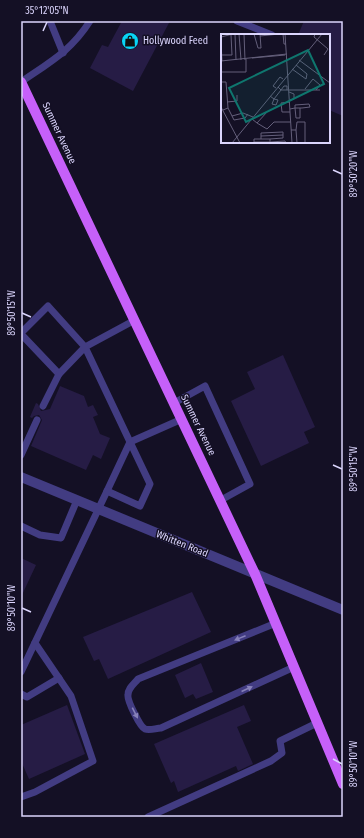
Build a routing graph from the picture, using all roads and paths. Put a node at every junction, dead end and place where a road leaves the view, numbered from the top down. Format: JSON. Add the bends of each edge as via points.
{"nodes":[{"id":1,"x":50,"y":21,"type":"edge"},
{"id":2,"x":90,"y":21,"type":"edge"},
{"id":3,"x":237,"y":21,"type":"edge"},
{"id":4,"x":270,"y":34,"type":"edge"},
{"id":5,"x":63,"y":53,"type":"junction"},
{"id":6,"x":21,"y":82,"type":"edge"},
{"id":7,"x":135,"y":320,"type":"junction"},
{"id":8,"x":21,"y":333,"type":"edge"},
{"id":9,"x":85,"y":347,"type":"junction"},
{"id":10,"x":59,"y":374,"type":"junction"},
{"id":11,"x":174,"y":403,"type":"junction"},
{"id":12,"x":43,"y":406,"type":"dead end"},
{"id":13,"x":182,"y":419,"type":"junction"},
{"id":14,"x":37,"y":420,"type":"dead end"},
{"id":15,"x":130,"y":442,"type":"junction"},
{"id":16,"x":21,"y":455,"type":"edge"},
{"id":17,"x":21,"y":478,"type":"edge"},
{"id":18,"x":107,"y":491,"type":"junction"},
{"id":19,"x":77,"y":500,"type":"junction"},
{"id":20,"x":220,"y":500,"type":"junction"},
{"id":21,"x":99,"y":509,"type":"junction"},
{"id":22,"x":21,"y":526,"type":"edge"},
{"id":23,"x":255,"y":574,"type":"junction"},
{"id":24,"x":343,"y":610,"type":"edge"},
{"id":25,"x":276,"y":623,"type":"junction"},
{"id":26,"x":35,"y":643,"type":"junction"},
{"id":27,"x":294,"y":667,"type":"junction"},
{"id":28,"x":21,"y":672,"type":"edge"},
{"id":29,"x":59,"y":678,"type":"junction"},
{"id":30,"x":21,"y":694,"type":"edge"},
{"id":31,"x":317,"y":723,"type":"junction"},
{"id":32,"x":343,"y":784,"type":"edge"},
{"id":33,"x":21,"y":796,"type":"edge"},
{"id":34,"x":148,"y":817,"type":"edge"}],
"edges":[{"from":1,"to":5,"type":"lane"},
{"from":2,"to":5,"type":"lane","via":[[82,34]]},
{"from":3,"to":4,"type":"lane"},
{"from":5,"to":6,"type":"lane"},
{"from":6,"to":7,"type":"main road","name":"Summer Avenue"},
{"from":7,"to":9,"type":"lane"},
{"from":7,"to":11,"type":"main road","name":"Summer Avenue"},
{"from":8,"to":9,"type":"lane","via":[[48,306]]},
{"from":8,"to":10,"type":"lane"},
{"from":9,"to":10,"type":"lane"},
{"from":9,"to":15,"type":"lane"},
{"from":10,"to":12,"type":"lane"},
{"from":11,"to":13,"type":"main road","name":"Summer Avenue"},
{"from":11,"to":20,"type":"lane","via":[[205,386],[250,484]]},
{"from":13,"to":15,"type":"lane"},
{"from":13,"to":20,"type":"main road","name":"Summer Avenue"},
{"from":14,"to":16,"type":"lane"},
{"from":15,"to":18,"type":"lane"},
{"from":15,"to":18,"type":"lane","via":[[150,484],[140,506]]},
{"from":17,"to":19,"type":"street","name":"Whitten Road"},
{"from":18,"to":21,"type":"lane"},
{"from":19,"to":21,"type":"street","name":"Whitten Road"},
{"from":19,"to":22,"type":"lane","via":[[61,538],[40,535]]},
{"from":20,"to":23,"type":"main road","name":"Summer Avenue"},
{"from":21,"to":23,"type":"street","name":"Whitten Road"},
{"from":21,"to":26,"type":"lane"},
{"from":23,"to":24,"type":"street","name":"Whitten Road"},
{"from":23,"to":25,"type":"main road","name":"Summer Avenue"},
{"from":25,"to":27,"type":"main road","name":"Summer Avenue"},
{"from":25,"to":27,"type":"lane","one_way":true,"via":[[138,679],[131,687],[128,700],[142,727],[147,730],[161,728]]},
{"from":26,"to":28,"type":"lane"},
{"from":26,"to":29,"type":"lane"},
{"from":27,"to":31,"type":"main road","name":"Summer Avenue"},
{"from":29,"to":30,"type":"lane","via":[[27,697]]},
{"from":29,"to":33,"type":"lane","via":[[71,696],[93,761],[35,792]]},
{"from":31,"to":32,"type":"main road","name":"Summer Avenue"},
{"from":31,"to":34,"type":"lane","via":[[280,741],[282,753],[271,761]]}]}
